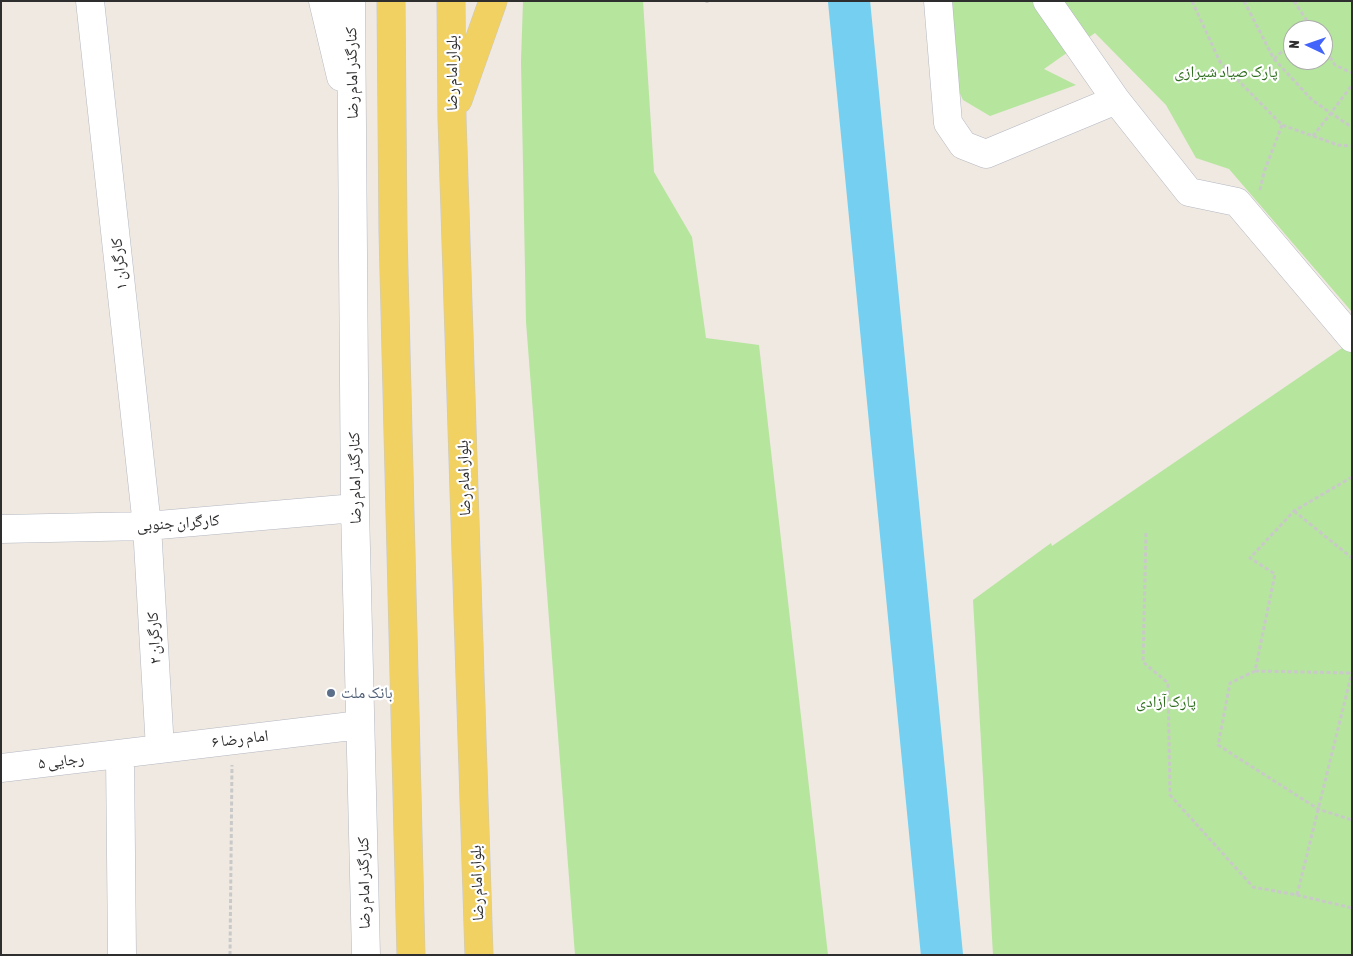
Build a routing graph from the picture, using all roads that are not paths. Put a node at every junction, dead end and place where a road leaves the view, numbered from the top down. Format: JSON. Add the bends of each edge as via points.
{"nodes":[{"id":1,"x":90,"y":1,"type":"edge"},
{"id":2,"x":323,"y":1,"type":"edge"},
{"id":3,"x":351,"y":1,"type":"edge"},
{"id":4,"x":390,"y":1,"type":"edge"},
{"id":5,"x":451,"y":1,"type":"edge"},
{"id":6,"x":493,"y":1,"type":"edge"},
{"id":7,"x":938,"y":1,"type":"edge"},
{"id":8,"x":1047,"y":1,"type":"edge"},
{"id":9,"x":1116,"y":100,"type":"junction"},
{"id":10,"x":452,"y":118,"type":"junction"},
{"id":11,"x":352,"y":122,"type":"junction"},
{"id":12,"x":1352,"y":338,"type":"edge"},
{"id":13,"x":355,"y":508,"type":"junction"},
{"id":14,"x":147,"y":526,"type":"junction"},
{"id":15,"x":1,"y":529,"type":"edge"},
{"id":16,"x":360,"y":725,"type":"junction"},
{"id":17,"x":160,"y":749,"type":"junction"},
{"id":18,"x":120,"y":754,"type":"junction"},
{"id":19,"x":1,"y":768,"type":"edge"},
{"id":20,"x":122,"y":955,"type":"edge"},
{"id":21,"x":366,"y":955,"type":"edge"},
{"id":22,"x":411,"y":955,"type":"edge"},
{"id":23,"x":479,"y":955,"type":"edge"}],
"edges":[{"from":1,"to":14,"type":"street","name":"کارگران ۱"},
{"from":2,"to":11,"type":"street"},
{"from":3,"to":11,"type":"street","name":"کنارگذر امام رضا"},
{"from":4,"to":22,"type":"main road"},
{"from":5,"to":10,"type":"main road","name":"بلوار امام رضا"},
{"from":6,"to":10,"type":"main road"},
{"from":7,"to":9,"type":"street","via":[[948,123],[963,144],[986,154]]},
{"from":8,"to":9,"type":"street"},
{"from":9,"to":12,"type":"street","via":[[1189,192],[1238,202]]},
{"from":10,"to":23,"type":"main road","name":"بلوار امام رضا"},
{"from":11,"to":13,"type":"street","name":"کنارگذر امام رضا"},
{"from":13,"to":14,"type":"street","name":"کارگران جنوبی"},
{"from":13,"to":16,"type":"street","name":"کنارگذر امام رضا"},
{"from":14,"to":15,"type":"street","name":"کارگران جنوبی"},
{"from":14,"to":17,"type":"street","name":"کارگران ۲"},
{"from":16,"to":17,"type":"street","name":"امام رضا ۶"},
{"from":16,"to":21,"type":"street","name":"کنارگذر امام رضا"},
{"from":17,"to":18,"type":"street","name":"امام رضا ۶"},
{"from":18,"to":19,"type":"street","name":"رجایی ۵"},
{"from":18,"to":20,"type":"street"}]}
